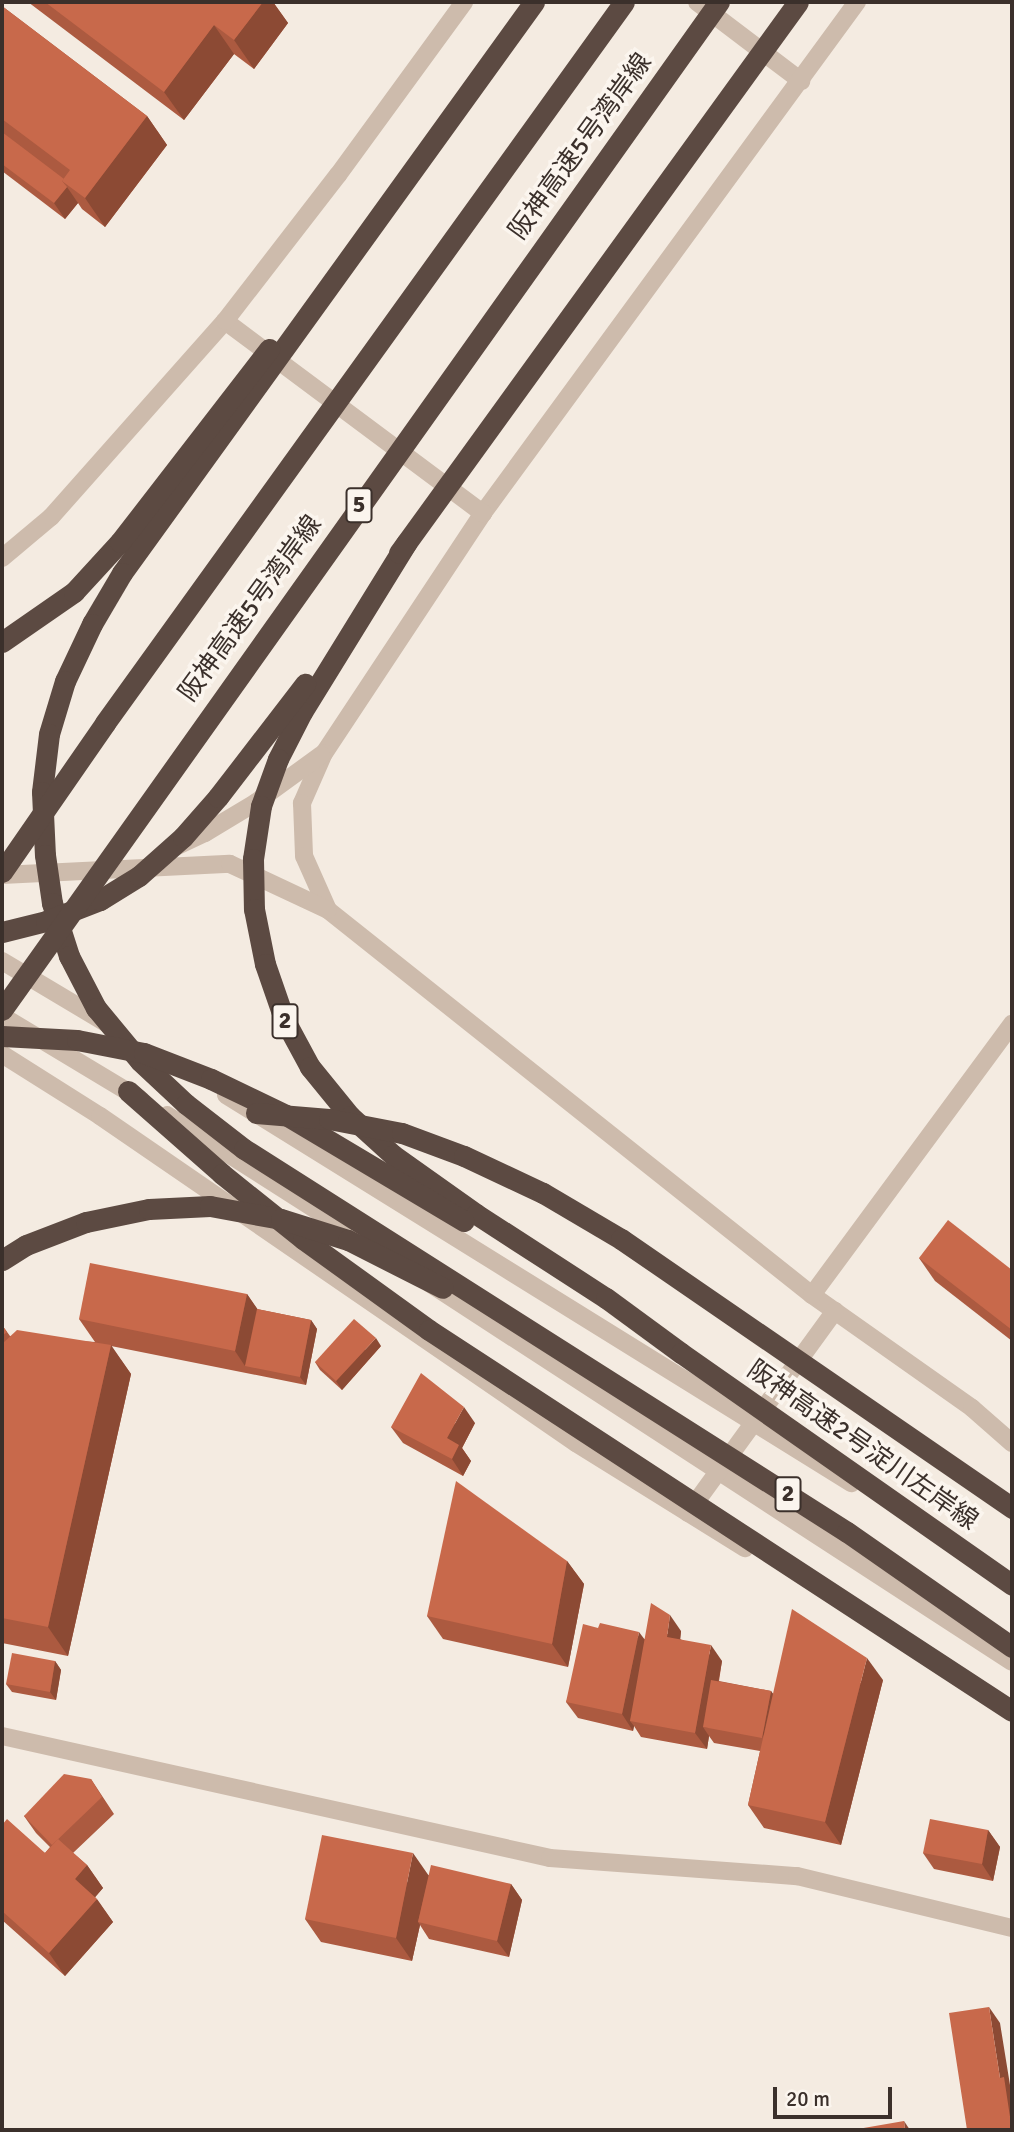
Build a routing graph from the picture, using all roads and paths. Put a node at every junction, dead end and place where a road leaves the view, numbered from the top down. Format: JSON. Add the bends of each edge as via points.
{"nodes":[{"id":1,"x":464,"y":2,"type":"edge"},
{"id":2,"x":534,"y":2,"type":"edge"},
{"id":3,"x":624,"y":2,"type":"edge"},
{"id":4,"x":697,"y":2,"type":"edge"},
{"id":5,"x":719,"y":2,"type":"edge"},
{"id":6,"x":798,"y":2,"type":"edge"},
{"id":7,"x":857,"y":2,"type":"edge"},
{"id":8,"x":802,"y":81,"type":"junction"},
{"id":9,"x":341,"y":269,"type":"junction"},
{"id":10,"x":225,"y":321,"type":"junction"},
{"id":11,"x":483,"y":513,"type":"junction"},
{"id":12,"x":407,"y":542,"type":"junction"},
{"id":13,"x":2,"y":558,"type":"edge"},
{"id":14,"x":2,"y":642,"type":"edge"},
{"id":15,"x":324,"y":753,"type":"junction"},
{"id":16,"x":124,"y":869,"type":"junction"},
{"id":17,"x":2,"y":874,"type":"edge"},
{"id":18,"x":328,"y":910,"type":"junction"},
{"id":19,"x":2,"y":932,"type":"edge"},
{"id":20,"x":2,"y":961,"type":"edge"},
{"id":21,"x":2,"y":1010,"type":"edge"},
{"id":22,"x":2,"y":1016,"type":"edge"},
{"id":23,"x":1012,"y":1024,"type":"edge"},
{"id":24,"x":2,"y":1036,"type":"edge"},
{"id":25,"x":2,"y":1054,"type":"edge"},
{"id":26,"x":128,"y":1091,"type":"junction"},
{"id":27,"x":256,"y":1113,"type":"junction"},
{"id":28,"x":2,"y":1260,"type":"edge"},
{"id":29,"x":812,"y":1295,"type":"junction"},
{"id":30,"x":835,"y":1311,"type":"junction"},
{"id":31,"x":560,"y":1348,"type":"junction"},
{"id":32,"x":681,"y":1353,"type":"junction"},
{"id":33,"x":1012,"y":1443,"type":"edge"},
{"id":34,"x":1012,"y":1508,"type":"edge"},
{"id":35,"x":688,"y":1513,"type":"junction"},
{"id":36,"x":1012,"y":1583,"type":"edge"},
{"id":37,"x":1012,"y":1647,"type":"edge"},
{"id":38,"x":1012,"y":1662,"type":"edge"},
{"id":39,"x":1012,"y":1711,"type":"edge"},
{"id":40,"x":1012,"y":1721,"type":"edge"},
{"id":41,"x":2,"y":1736,"type":"edge"},
{"id":42,"x":1012,"y":1928,"type":"edge"}],
"edges":[{"from":1,"to":10,"type":"street"},
{"from":2,"to":9,"type":"highway"},
{"from":3,"to":17,"type":"highway","name":"阪神高速5号湾岸線","via":[[105,723]]},
{"from":4,"to":8,"type":"street"},
{"from":5,"to":21,"type":"highway","name":"阪神高速5号湾岸線","number":"5"},
{"from":6,"to":12,"type":"highway","number":"5"},
{"from":7,"to":8,"type":"street"},
{"from":8,"to":11,"type":"street"},
{"from":9,"to":14,"type":"highway","via":[[252,368],[120,542],[74,592]]},
{"from":9,"to":31,"type":"highway","number":"2","via":[[122,573],[65,681],[50,734],[42,792],[52,903],[69,956],[96,1008],[186,1104],[244,1149]]},
{"from":10,"to":11,"type":"street"},
{"from":10,"to":13,"type":"street","via":[[51,517]]},
{"from":11,"to":15,"type":"street"},
{"from":12,"to":19,"type":"highway","number":"5","via":[[258,749],[183,837],[139,876],[100,900],[47,921]]},
{"from":12,"to":32,"type":"highway","number":"2","via":[[302,712],[261,806],[253,859],[254,909],[265,964],[290,1031],[310,1067],[350,1116],[404,1162]]},
{"from":15,"to":16,"type":"street","via":[[205,833]]},
{"from":15,"to":18,"type":"street","via":[[302,803],[304,856]]},
{"from":16,"to":17,"type":"street"},
{"from":16,"to":18,"type":"street","via":[[230,864]]},
{"from":18,"to":29,"type":"street"},
{"from":20,"to":27,"type":"street"},
{"from":22,"to":26,"type":"street"},
{"from":23,"to":29,"type":"street"},
{"from":24,"to":32,"type":"highway","number":"2","via":[[77,1040],[144,1054],[211,1079],[354,1153]]},
{"from":25,"to":35,"type":"street","via":[[576,1443]]},
{"from":26,"to":38,"type":"street","via":[[550,1359]]},
{"from":26,"to":39,"type":"highway","via":[[262,1206],[429,1330]]},
{"from":27,"to":34,"type":"highway","via":[[330,1119],[402,1133],[543,1193],[621,1239]]},
{"from":27,"to":36,"type":"street"},
{"from":28,"to":31,"type":"highway","number":"2","via":[[26,1245],[86,1222],[149,1209],[210,1206],[281,1219],[348,1240]]},
{"from":29,"to":30,"type":"street"},
{"from":30,"to":33,"type":"street","via":[[972,1408]]},
{"from":30,"to":35,"type":"street"},
{"from":31,"to":37,"type":"highway","number":"2","via":[[847,1532]]},
{"from":32,"to":36,"type":"highway","name":"阪神高速2号淀川左岸線","number":"2"},
{"from":35,"to":40,"type":"street","via":[[913,1653]]},
{"from":41,"to":42,"type":"street","via":[[550,1858],[797,1876]]}]}
